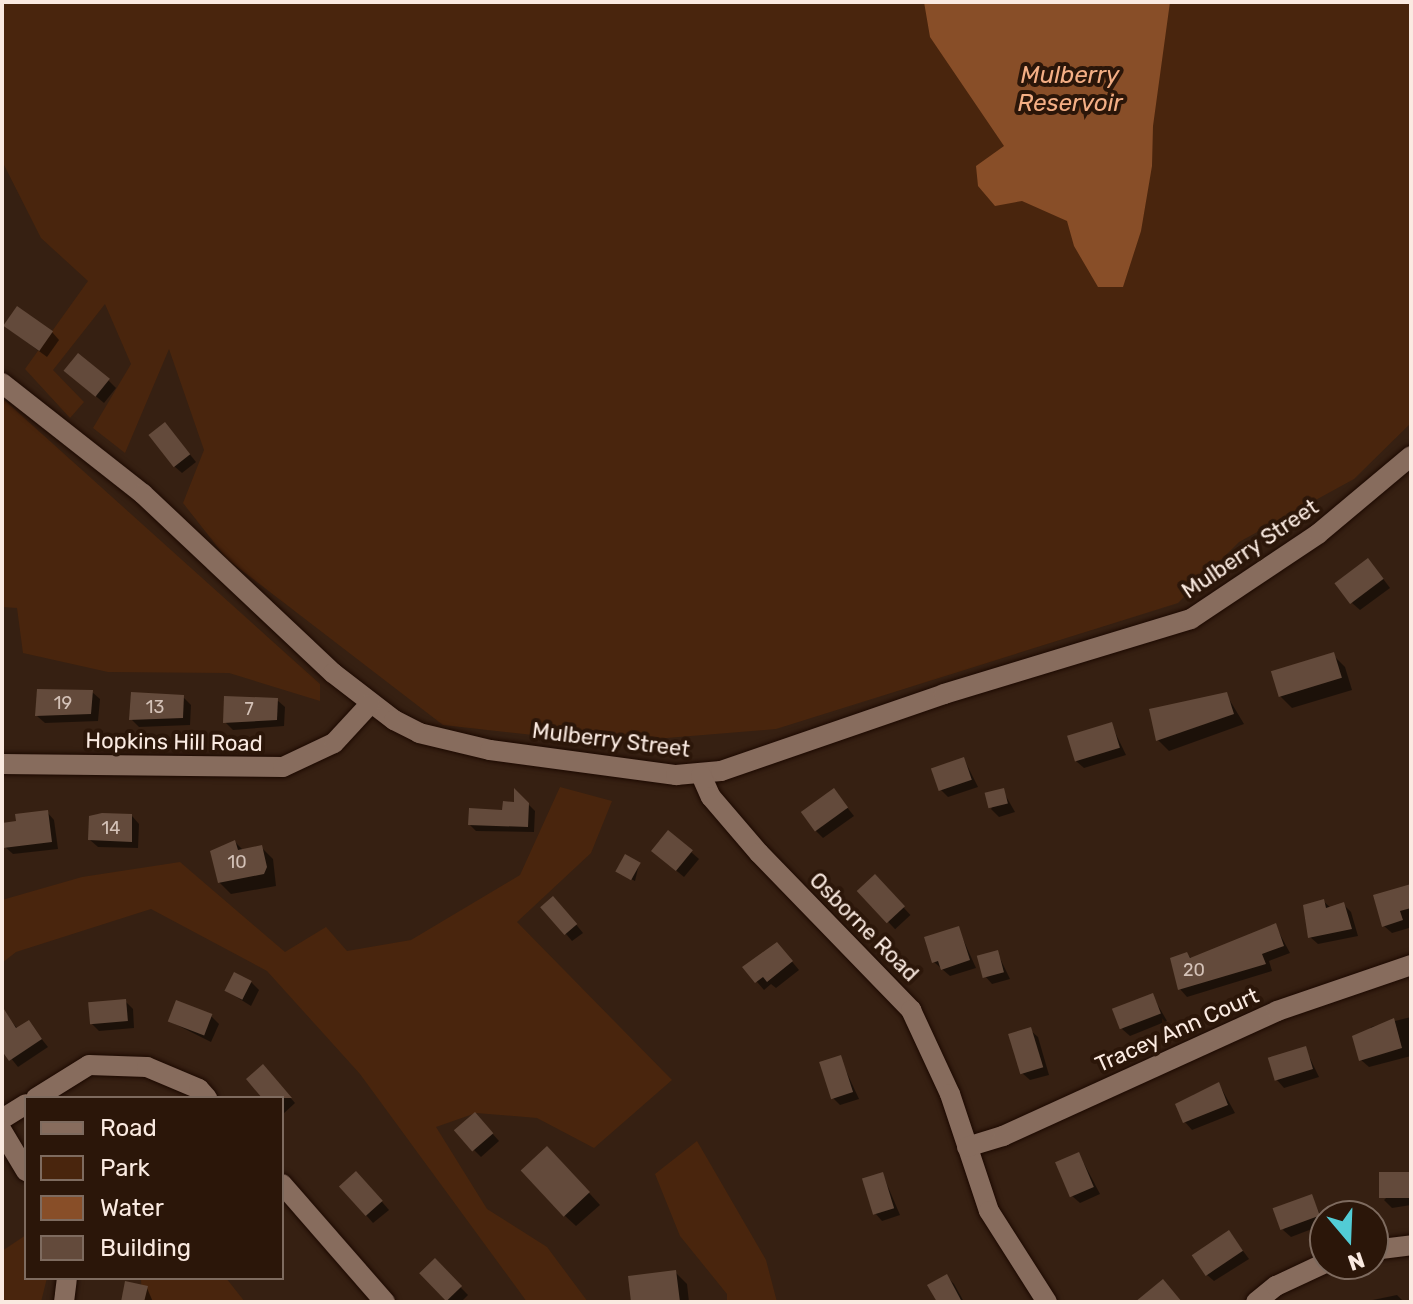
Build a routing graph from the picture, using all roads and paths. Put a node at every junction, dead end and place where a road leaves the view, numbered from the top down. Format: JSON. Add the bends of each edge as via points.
{"nodes":[{"id":1,"x":2,"y":383,"type":"edge"},
{"id":2,"x":1411,"y":456,"type":"edge"},
{"id":3,"x":370,"y":704,"type":"junction"},
{"id":4,"x":2,"y":764,"type":"edge"},
{"id":5,"x":701,"y":775,"type":"junction"},
{"id":6,"x":1411,"y":965,"type":"edge"},
{"id":7,"x":39,"y":1096,"type":"edge"},
{"id":8,"x":205,"y":1096,"type":"edge"},
{"id":9,"x":24,"y":1105,"type":"edge"},
{"id":10,"x":2,"y":1119,"type":"edge"},
{"id":11,"x":2,"y":1131,"type":"edge"},
{"id":12,"x":967,"y":1147,"type":"junction"},
{"id":13,"x":24,"y":1168,"type":"edge"},
{"id":14,"x":284,"y":1186,"type":"edge"},
{"id":15,"x":1411,"y":1245,"type":"edge"},
{"id":16,"x":1389,"y":1248,"type":"edge"},
{"id":17,"x":1309,"y":1271,"type":"edge"},
{"id":18,"x":67,"y":1280,"type":"edge"},
{"id":19,"x":64,"y":1302,"type":"edge"},
{"id":20,"x":385,"y":1302,"type":"edge"},
{"id":21,"x":1047,"y":1302,"type":"edge"},
{"id":22,"x":1256,"y":1302,"type":"edge"}],
"edges":[{"from":1,"to":3,"type":"street","name":"Mulberry Street","via":[[143,494]]},
{"from":2,"to":5,"type":"street","name":"Mulberry Street","via":[[1318,534],[1191,619]]},
{"from":3,"to":4,"type":"street","name":"Hopkins Hill Road","via":[[334,743],[283,767]]},
{"from":3,"to":5,"type":"street","name":"Mulberry Street","via":[[419,733],[449,742]]},
{"from":5,"to":12,"type":"street","name":"Osborne Road","via":[[711,797],[759,853],[911,1010],[950,1094]]},
{"from":6,"to":12,"type":"street","name":"Tracey Ann Court","via":[[1277,1011],[1003,1136]]},
{"from":7,"to":8,"type":"street","via":[[89,1065],[147,1067]]},
{"from":9,"to":10,"type":"street"},
{"from":11,"to":13,"type":"street"},
{"from":12,"to":21,"type":"street","name":"Osborne Road","via":[[989,1211]]},
{"from":14,"to":20,"type":"street"},
{"from":15,"to":16,"type":"street"},
{"from":17,"to":22,"type":"street"},
{"from":18,"to":19,"type":"street"}]}
